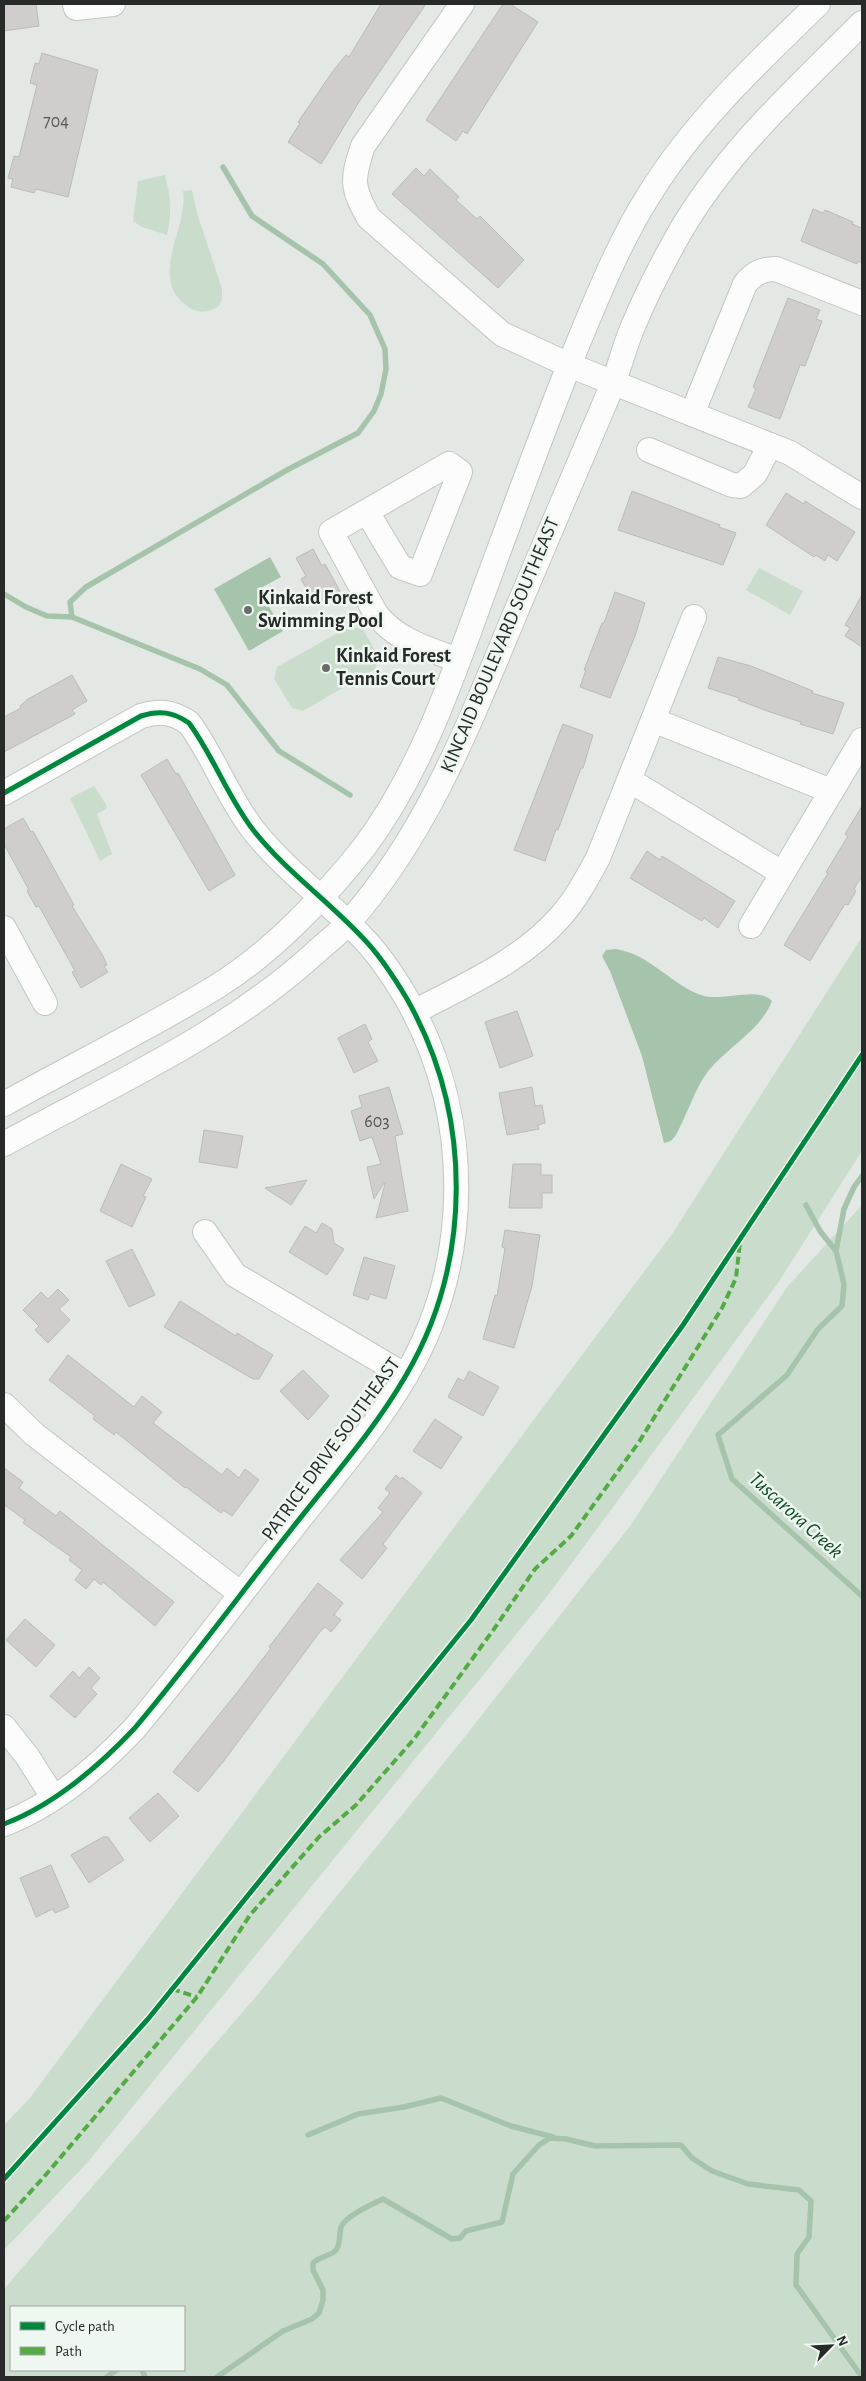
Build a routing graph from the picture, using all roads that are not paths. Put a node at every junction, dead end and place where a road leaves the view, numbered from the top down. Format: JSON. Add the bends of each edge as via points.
{"nodes":[{"id":1,"x":75,"y":4,"type":"edge"},
{"id":2,"x":113,"y":4,"type":"edge"},
{"id":3,"x":462,"y":4,"type":"edge"},
{"id":4,"x":818,"y":4,"type":"edge"},
{"id":5,"x":862,"y":23,"type":"edge"},
{"id":6,"x":862,"y":303,"type":"edge"},
{"id":7,"x":569,"y":365,"type":"junction"},
{"id":8,"x":614,"y":382,"type":"junction"},
{"id":9,"x":692,"y":414,"type":"junction"},
{"id":10,"x":770,"y":445,"type":"junction"},
{"id":11,"x":649,"y":450,"type":"dead end"},
{"id":12,"x":862,"y":497,"type":"edge"},
{"id":13,"x":367,"y":512,"type":"junction"},
{"id":14,"x":694,"y":617,"type":"dead end"},
{"id":15,"x":458,"y":660,"type":"junction"},
{"id":16,"x":653,"y":720,"type":"junction"},
{"id":17,"x":862,"y":740,"type":"edge"},
{"id":18,"x":628,"y":780,"type":"junction"},
{"id":19,"x":831,"y":791,"type":"junction"},
{"id":20,"x":4,"y":793,"type":"edge"},
{"id":21,"x":782,"y":873,"type":"junction"},
{"id":22,"x":320,"y":897,"type":"junction"},
{"id":23,"x":347,"y":924,"type":"junction"},
{"id":24,"x":751,"y":926,"type":"dead end"},
{"id":25,"x":4,"y":928,"type":"edge"},
{"id":26,"x":45,"y":1003,"type":"dead end"},
{"id":27,"x":414,"y":1012,"type":"junction"},
{"id":28,"x":4,"y":1104,"type":"edge"},
{"id":29,"x":4,"y":1144,"type":"edge"},
{"id":30,"x":205,"y":1232,"type":"dead end"},
{"id":31,"x":406,"y":1376,"type":"junction"},
{"id":32,"x":4,"y":1405,"type":"edge"},
{"id":33,"x":241,"y":1594,"type":"junction"},
{"id":34,"x":4,"y":1726,"type":"edge"},
{"id":35,"x":52,"y":1798,"type":"junction"},
{"id":36,"x":4,"y":1824,"type":"edge"}],
"edges":[{"from":1,"to":2,"type":"street","via":[[76,8]]},
{"from":3,"to":7,"type":"street","via":[[363,146],[354,172],[356,195],[369,218],[502,334]]},
{"from":4,"to":7,"type":"street","name":"KINCAID BOULEVARD SOUTHEAST","via":[[730,90],[668,167],[648,196],[606,275]]},
{"from":5,"to":8,"type":"street","name":"KINCAID BOULEVARD SOUTHEAST","via":[[768,116],[699,200],[633,326]]},
{"from":6,"to":9,"type":"street","via":[[776,269],[764,269],[752,275],[744,284]]},
{"from":7,"to":8,"type":"street"},
{"from":7,"to":15,"type":"street","name":"KINCAID BOULEVARD SOUTHEAST"},
{"from":8,"to":9,"type":"street"},
{"from":8,"to":23,"type":"street","name":"KINCAID BOULEVARD SOUTHEAST","via":[[467,730],[416,832]]},
{"from":9,"to":10,"type":"street"},
{"from":10,"to":11,"type":"street","via":[[755,474],[741,486]]},
{"from":10,"to":12,"type":"street","via":[[790,453]]},
{"from":13,"to":13,"type":"street","via":[[449,464],[460,472],[420,574],[400,567]]},
{"from":13,"to":15,"type":"street","via":[[331,532],[376,614],[396,634]]},
{"from":14,"to":16,"type":"street"},
{"from":15,"to":22,"type":"street","name":"KINCAID BOULEVARD SOUTHEAST","via":[[402,789],[364,846]]},
{"from":16,"to":18,"type":"street"},
{"from":16,"to":19,"type":"street"},
{"from":17,"to":19,"type":"street"},
{"from":18,"to":21,"type":"street"},
{"from":18,"to":27,"type":"street","via":[[598,858],[561,916],[538,940],[510,960]]},
{"from":19,"to":21,"type":"street"},
{"from":20,"to":22,"type":"street","name":"PATRICE DRIVE SOUTHEAST","via":[[141,716],[166,712],[179,716],[197,734],[254,831]]},
{"from":21,"to":24,"type":"street"},
{"from":22,"to":23,"type":"street","name":"PATRICE DRIVE SOUTHEAST"},
{"from":22,"to":28,"type":"street","name":"KINCAID BOULEVARD SOUTHEAST","via":[[272,945],[218,986]]},
{"from":23,"to":27,"type":"street","name":"PATRICE DRIVE SOUTHEAST","via":[[377,955]]},
{"from":23,"to":29,"type":"street","name":"KINCAID BOULEVARD SOUTHEAST","via":[[281,984],[242,1011]]},
{"from":25,"to":26,"type":"street"},
{"from":27,"to":31,"type":"street","name":"PATRICE DRIVE SOUTHEAST","via":[[430,1046],[446,1096],[455,1148],[457,1200],[446,1278],[429,1328]]},
{"from":30,"to":31,"type":"street","via":[[235,1275]]},
{"from":31,"to":33,"type":"street","name":"PATRICE DRIVE SOUTHEAST","via":[[378,1418]]},
{"from":32,"to":33,"type":"street","via":[[34,1434]]},
{"from":33,"to":35,"type":"street","name":"PATRICE DRIVE SOUTHEAST","via":[[134,1729],[96,1766]]},
{"from":34,"to":35,"type":"street"},
{"from":35,"to":36,"type":"street","name":"PATRICE DRIVE SOUTHEAST"}]}
